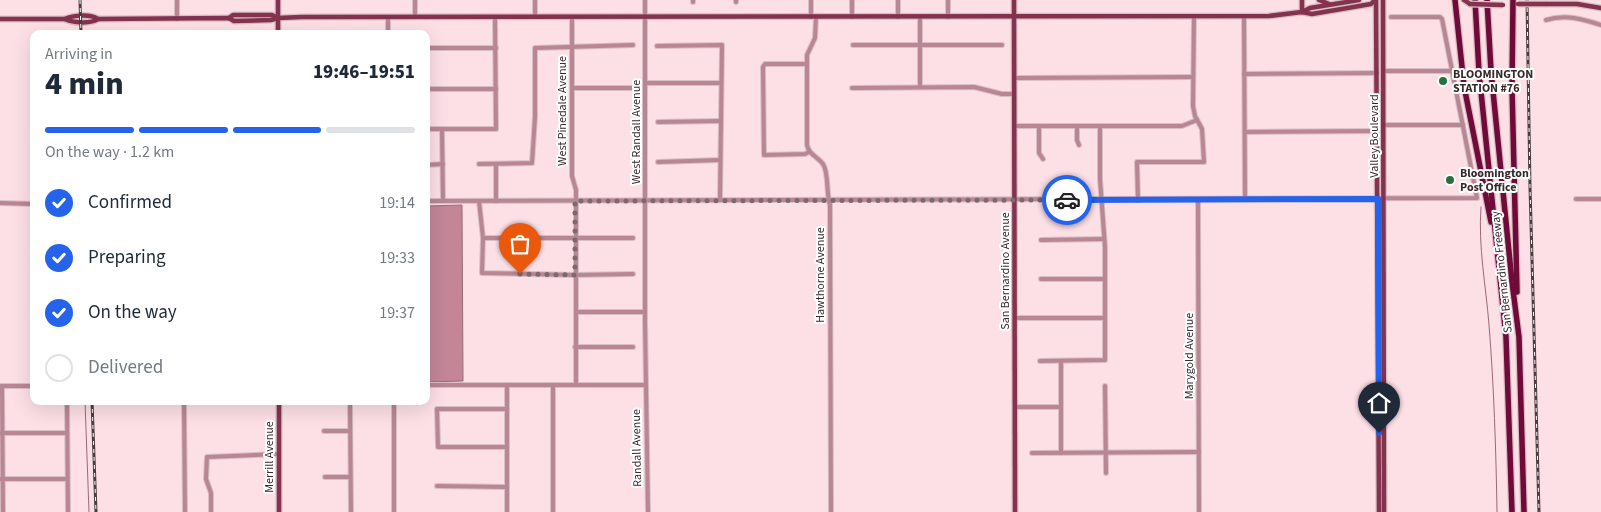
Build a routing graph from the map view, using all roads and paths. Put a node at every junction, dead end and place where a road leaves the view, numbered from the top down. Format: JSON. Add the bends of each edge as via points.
{"nodes":[{"id":1,"x":177,"y":0,"type":"edge"},
{"id":2,"x":278,"y":0,"type":"edge"},
{"id":3,"x":414,"y":0,"type":"edge"},
{"id":4,"x":535,"y":0,"type":"edge"},
{"id":5,"x":645,"y":0,"type":"edge"},
{"id":6,"x":811,"y":0,"type":"edge"},
{"id":7,"x":852,"y":0,"type":"edge"},
{"id":8,"x":898,"y":0,"type":"edge"},
{"id":9,"x":948,"y":0,"type":"edge"},
{"id":10,"x":1014,"y":0,"type":"edge"},
{"id":11,"x":1302,"y":0,"type":"edge"},
{"id":12,"x":1319,"y":0,"type":"edge"},
{"id":13,"x":1359,"y":0,"type":"edge"},
{"id":14,"x":1375,"y":0,"type":"edge"},
{"id":15,"x":1383,"y":0,"type":"edge"},
{"id":16,"x":1455,"y":0,"type":"edge"},
{"id":17,"x":1464,"y":0,"type":"edge"},
{"id":18,"x":1487,"y":0,"type":"edge"},
{"id":19,"x":1473,"y":2,"type":"edge"},
{"id":20,"x":1515,"y":3,"type":"edge"},
{"id":21,"x":1331,"y":4,"type":"junction"},
{"id":22,"x":1601,"y":8,"type":"edge"},
{"id":23,"x":1302,"y":12,"type":"junction"},
{"id":24,"x":1014,"y":16,"type":"junction"},
{"id":25,"x":1194,"y":16,"type":"junction"},
{"id":26,"x":1244,"y":16,"type":"junction"},
{"id":27,"x":415,"y":17,"type":"junction"},
{"id":28,"x":496,"y":17,"type":"junction"},
{"id":29,"x":535,"y":17,"type":"junction"},
{"id":30,"x":814,"y":17,"type":"junction"},
{"id":31,"x":852,"y":17,"type":"junction"},
{"id":32,"x":898,"y":17,"type":"junction"},
{"id":33,"x":920,"y":17,"type":"junction"},
{"id":34,"x":948,"y":17,"type":"junction"},
{"id":35,"x":1391,"y":17,"type":"dead end"},
{"id":36,"x":278,"y":18,"type":"junction"},
{"id":37,"x":388,"y":18,"type":"junction"},
{"id":38,"x":572,"y":18,"type":"junction"},
{"id":39,"x":645,"y":18,"type":"junction"},
{"id":40,"x":0,"y":19,"type":"edge"},
{"id":41,"x":177,"y":19,"type":"junction"},
{"id":42,"x":1546,"y":20,"type":"dead end"},
{"id":43,"x":1601,"y":25,"type":"edge"},
{"id":44,"x":278,"y":30,"type":"edge"},
{"id":45,"x":388,"y":30,"type":"edge"},
{"id":46,"x":633,"y":45,"type":"dead end"},
{"id":47,"x":853,"y":45,"type":"dead end"},
{"id":48,"x":1002,"y":45,"type":"dead end"},
{"id":49,"x":657,"y":46,"type":"dead end"},
{"id":50,"x":920,"y":46,"type":"junction"},
{"id":51,"x":430,"y":48,"type":"edge"},
{"id":52,"x":496,"y":48,"type":"junction"},
{"id":53,"x":572,"y":48,"type":"junction"},
{"id":54,"x":807,"y":64,"type":"junction"},
{"id":55,"x":1384,"y":71,"type":"junction"},
{"id":56,"x":1452,"y":71,"type":"junction"},
{"id":57,"x":1377,"y":73,"type":"junction"},
{"id":58,"x":1244,"y":74,"type":"junction"},
{"id":59,"x":1194,"y":77,"type":"junction"},
{"id":60,"x":1014,"y":78,"type":"junction"},
{"id":61,"x":721,"y":83,"type":"junction"},
{"id":62,"x":646,"y":84,"type":"junction"},
{"id":63,"x":920,"y":87,"type":"junction"},
{"id":64,"x":572,"y":88,"type":"junction"},
{"id":65,"x":632,"y":88,"type":"dead end"},
{"id":66,"x":852,"y":88,"type":"dead end"},
{"id":67,"x":430,"y":89,"type":"edge"},
{"id":68,"x":496,"y":89,"type":"junction"},
{"id":69,"x":1014,"y":94,"type":"junction"},
{"id":70,"x":1197,"y":120,"type":"junction"},
{"id":71,"x":720,"y":121,"type":"junction"},
{"id":72,"x":658,"y":122,"type":"dead end"},
{"id":73,"x":1384,"y":125,"type":"junction"},
{"id":74,"x":1014,"y":126,"type":"junction"},
{"id":75,"x":1039,"y":126,"type":"junction"},
{"id":76,"x":1076,"y":126,"type":"junction"},
{"id":77,"x":1100,"y":126,"type":"junction"},
{"id":78,"x":1463,"y":126,"type":"junction"},
{"id":79,"x":430,"y":129,"type":"edge"},
{"id":80,"x":442,"y":129,"type":"junction"},
{"id":81,"x":1377,"y":131,"type":"junction"},
{"id":82,"x":1245,"y":132,"type":"junction"},
{"id":83,"x":1079,"y":145,"type":"dead end"},
{"id":84,"x":809,"y":152,"type":"junction"},
{"id":85,"x":1043,"y":159,"type":"dead end"},
{"id":86,"x":720,"y":160,"type":"junction"},
{"id":87,"x":658,"y":162,"type":"dead end"},
{"id":88,"x":443,"y":164,"type":"junction"},
{"id":89,"x":479,"y":164,"type":"dead end"},
{"id":90,"x":430,"y":165,"type":"edge"},
{"id":91,"x":496,"y":165,"type":"junction"},
{"id":92,"x":1245,"y":199,"type":"junction"},
{"id":93,"x":1380,"y":199,"type":"junction"},
{"id":94,"x":1576,"y":199,"type":"dead end"},
{"id":95,"x":1601,"y":199,"type":"edge"},
{"id":96,"x":720,"y":200,"type":"junction"},
{"id":97,"x":1014,"y":200,"type":"junction"},
{"id":98,"x":1102,"y":200,"type":"junction"},
{"id":99,"x":1138,"y":200,"type":"junction"},
{"id":100,"x":1198,"y":200,"type":"junction"},
{"id":101,"x":430,"y":201,"type":"edge"},
{"id":102,"x":443,"y":201,"type":"junction"},
{"id":103,"x":479,"y":201,"type":"junction"},
{"id":104,"x":496,"y":201,"type":"junction"},
{"id":105,"x":575,"y":201,"type":"junction"},
{"id":106,"x":828,"y":201,"type":"junction"},
{"id":107,"x":646,"y":202,"type":"junction"},
{"id":108,"x":0,"y":204,"type":"edge"},
{"id":109,"x":30,"y":204,"type":"edge"},
{"id":110,"x":483,"y":238,"type":"junction"},
{"id":111,"x":576,"y":238,"type":"junction"},
{"id":112,"x":633,"y":238,"type":"dead end"},
{"id":113,"x":1495,"y":238,"type":"junction"},
{"id":114,"x":1104,"y":239,"type":"junction"},
{"id":115,"x":1041,"y":240,"type":"dead end"},
{"id":116,"x":633,"y":274,"type":"dead end"},
{"id":117,"x":575,"y":275,"type":"junction"},
{"id":118,"x":1041,"y":279,"type":"dead end"},
{"id":119,"x":1105,"y":279,"type":"junction"},
{"id":120,"x":576,"y":312,"type":"junction"},
{"id":121,"x":645,"y":312,"type":"junction"},
{"id":122,"x":1015,"y":318,"type":"junction"},
{"id":123,"x":1105,"y":318,"type":"junction"},
{"id":124,"x":1519,"y":337,"type":"junction"},
{"id":125,"x":633,"y":347,"type":"dead end"},
{"id":126,"x":575,"y":348,"type":"junction"},
{"id":127,"x":1040,"y":361,"type":"dead end"},
{"id":128,"x":1061,"y":361,"type":"junction"},
{"id":129,"x":576,"y":384,"type":"junction"},
{"id":130,"x":430,"y":385,"type":"edge"},
{"id":131,"x":507,"y":385,"type":"junction"},
{"id":132,"x":552,"y":385,"type":"junction"},
{"id":133,"x":646,"y":385,"type":"junction"},
{"id":134,"x":1,"y":386,"type":"edge"},
{"id":135,"x":30,"y":386,"type":"edge"},
{"id":136,"x":1105,"y":386,"type":"dead end"},
{"id":137,"x":66,"y":405,"type":"edge"},
{"id":138,"x":184,"y":405,"type":"edge"},
{"id":139,"x":279,"y":405,"type":"edge"},
{"id":140,"x":350,"y":405,"type":"edge"},
{"id":141,"x":394,"y":405,"type":"edge"},
{"id":142,"x":1015,"y":407,"type":"junction"},
{"id":143,"x":1061,"y":407,"type":"junction"},
{"id":144,"x":506,"y":409,"type":"junction"},
{"id":145,"x":324,"y":431,"type":"dead end"},
{"id":146,"x":350,"y":431,"type":"junction"},
{"id":147,"x":1,"y":433,"type":"edge"},
{"id":148,"x":67,"y":433,"type":"junction"},
{"id":149,"x":506,"y":447,"type":"junction"},
{"id":150,"x":1106,"y":452,"type":"junction"},
{"id":151,"x":1199,"y":452,"type":"junction"},
{"id":152,"x":1032,"y":453,"type":"dead end"},
{"id":153,"x":1061,"y":453,"type":"junction"},
{"id":154,"x":279,"y":454,"type":"junction"},
{"id":155,"x":1106,"y":473,"type":"dead end"},
{"id":156,"x":325,"y":477,"type":"dead end"},
{"id":157,"x":350,"y":477,"type":"junction"},
{"id":158,"x":1,"y":480,"type":"edge"},
{"id":159,"x":68,"y":480,"type":"junction"},
{"id":160,"x":437,"y":486,"type":"dead end"},
{"id":161,"x":507,"y":487,"type":"junction"},
{"id":162,"x":3,"y":512,"type":"edge"},
{"id":163,"x":68,"y":512,"type":"edge"},
{"id":164,"x":185,"y":512,"type":"edge"},
{"id":165,"x":211,"y":512,"type":"edge"},
{"id":166,"x":279,"y":512,"type":"edge"},
{"id":167,"x":350,"y":512,"type":"edge"},
{"id":168,"x":394,"y":512,"type":"edge"},
{"id":169,"x":507,"y":512,"type":"edge"},
{"id":170,"x":553,"y":512,"type":"edge"},
{"id":171,"x":648,"y":512,"type":"edge"},
{"id":172,"x":831,"y":512,"type":"edge"},
{"id":173,"x":1015,"y":512,"type":"edge"},
{"id":174,"x":1199,"y":512,"type":"edge"},
{"id":175,"x":1379,"y":512,"type":"edge"},
{"id":176,"x":1384,"y":512,"type":"edge"},
{"id":177,"x":1512,"y":512,"type":"edge"},
{"id":178,"x":1524,"y":512,"type":"edge"}],
"edges":[{"from":1,"to":41,"type":"street"},
{"from":2,"to":36,"type":"main road"},
{"from":3,"to":27,"type":"street"},
{"from":4,"to":29,"type":"street"},
{"from":5,"to":39,"type":"street","name":"West Randall Avenue"},
{"from":6,"to":30,"type":"street"},
{"from":7,"to":31,"type":"street"},
{"from":8,"to":32,"type":"street"},
{"from":9,"to":34,"type":"street"},
{"from":10,"to":24,"type":"main road","name":"San Bernardino Avenue"},
{"from":11,"to":23,"type":"main road"},
{"from":12,"to":21,"type":"main road"},
{"from":13,"to":21,"type":"main road"},
{"from":14,"to":23,"type":"main road","via":[[1371,4],[1312,14]]},
{"from":14,"to":57,"type":"main road","name":"Valley Boulevard"},
{"from":15,"to":55,"type":"main road","name":"Valley Boulevard"},
{"from":16,"to":113,"type":"highway","via":[[1464,86]]},
{"from":17,"to":19,"type":"main road"},
{"from":18,"to":124,"type":"highway","name":"San Bernardino Freeway","via":[[1492,80]]},
{"from":19,"to":20,"type":"main road","bridge":true},
{"from":19,"to":113,"type":"highway","name":"San Bernardino Freeway"},
{"from":20,"to":22,"type":"main road","bridge":true,"via":[[1577,4]]},
{"from":20,"to":124,"type":"highway","via":[[1512,96]]},
{"from":21,"to":23,"type":"main road"},
{"from":23,"to":26,"type":"main road"},
{"from":24,"to":25,"type":"main road"},
{"from":24,"to":34,"type":"main road"},
{"from":24,"to":60,"type":"main road","name":"San Bernardino Avenue"},
{"from":25,"to":26,"type":"main road"},
{"from":25,"to":59,"type":"street"},
{"from":26,"to":58,"type":"street"},
{"from":27,"to":28,"type":"main road"},
{"from":27,"to":37,"type":"main road"},
{"from":28,"to":29,"type":"main road"},
{"from":28,"to":52,"type":"street"},
{"from":29,"to":38,"type":"main road"},
{"from":30,"to":31,"type":"main road"},
{"from":30,"to":39,"type":"main road"},
{"from":30,"to":54,"type":"street","via":[[815,38],[807,52]]},
{"from":31,"to":32,"type":"main road"},
{"from":32,"to":33,"type":"main road"},
{"from":33,"to":34,"type":"main road"},
{"from":33,"to":50,"type":"street"},
{"from":35,"to":56,"type":"street","via":[[1440,17]]},
{"from":36,"to":37,"type":"main road"},
{"from":36,"to":41,"type":"main road","via":[[234,21],[229,18]]},
{"from":36,"to":44,"type":"main road"},
{"from":37,"to":45,"type":"street"},
{"from":38,"to":39,"type":"main road"},
{"from":38,"to":53,"type":"street","name":"West Pinedale Avenue"},
{"from":39,"to":62,"type":"street","name":"West Randall Avenue"},
{"from":40,"to":41,"type":"main road","via":[[95,16],[98,19]]},
{"from":42,"to":43,"type":"street","via":[[1575,17]]},
{"from":46,"to":53,"type":"street"},
{"from":47,"to":50,"type":"street"},
{"from":48,"to":50,"type":"street"},
{"from":49,"to":61,"type":"street","via":[[722,45]]},
{"from":50,"to":63,"type":"street"},
{"from":51,"to":52,"type":"street"},
{"from":52,"to":68,"type":"street"},
{"from":53,"to":64,"type":"street","name":"West Pinedale Avenue"},
{"from":53,"to":91,"type":"street","via":[[535,48],[532,163]]},
{"from":54,"to":84,"type":"street"},
{"from":54,"to":84,"type":"street","via":[[765,64],[763,67],[764,155]]},
{"from":55,"to":56,"type":"street"},
{"from":55,"to":73,"type":"main road","name":"Valley Boulevard"},
{"from":56,"to":78,"type":"street"},
{"from":57,"to":58,"type":"street"},
{"from":57,"to":81,"type":"main road","name":"Valley Boulevard"},
{"from":58,"to":82,"type":"street"},
{"from":59,"to":60,"type":"street"},
{"from":59,"to":70,"type":"street"},
{"from":60,"to":69,"type":"main road","name":"San Bernardino Avenue"},
{"from":61,"to":62,"type":"street"},
{"from":61,"to":71,"type":"street"},
{"from":62,"to":107,"type":"street","name":"West Randall Avenue"},
{"from":63,"to":66,"type":"street"},
{"from":63,"to":69,"type":"street","via":[[974,87]]},
{"from":64,"to":65,"type":"street"},
{"from":64,"to":105,"type":"street","name":"West Pinedale Avenue"},
{"from":67,"to":68,"type":"street"},
{"from":68,"to":80,"type":"street","via":[[496,129]]},
{"from":69,"to":74,"type":"main road","name":"San Bernardino Avenue"},
{"from":70,"to":77,"type":"street","via":[[1182,126]]},
{"from":70,"to":99,"type":"street","via":[[1203,135],[1204,162],[1137,162]]},
{"from":71,"to":72,"type":"street"},
{"from":71,"to":86,"type":"street"},
{"from":73,"to":78,"type":"street"},
{"from":73,"to":93,"type":"main road","name":"Valley Boulevard"},
{"from":74,"to":75,"type":"street"},
{"from":74,"to":97,"type":"main road","name":"San Bernardino Avenue"},
{"from":75,"to":76,"type":"street"},
{"from":75,"to":85,"type":"street","via":[[1039,153]]},
{"from":76,"to":77,"type":"street"},
{"from":76,"to":83,"type":"street"},
{"from":77,"to":98,"type":"street"},
{"from":78,"to":93,"type":"street","via":[[1477,198]]},
{"from":79,"to":80,"type":"street"},
{"from":80,"to":88,"type":"street"},
{"from":81,"to":82,"type":"street"},
{"from":81,"to":93,"type":"main road","name":"Valley Boulevard"},
{"from":82,"to":92,"type":"street"},
{"from":84,"to":106,"type":"street","name":"Hawthorne Avenue","via":[[823,164]]},
{"from":86,"to":87,"type":"street"},
{"from":86,"to":96,"type":"street"},
{"from":88,"to":90,"type":"street"},
{"from":88,"to":102,"type":"street"},
{"from":89,"to":91,"type":"street"},
{"from":91,"to":104,"type":"street"},
{"from":92,"to":93,"type":"street"},
{"from":92,"to":100,"type":"street"},
{"from":93,"to":175,"type":"main road","name":"Valley Boulevard"},
{"from":93,"to":176,"type":"main road","name":"Valley Boulevard"},
{"from":94,"to":95,"type":"street"},
{"from":96,"to":106,"type":"street"},
{"from":96,"to":107,"type":"street"},
{"from":97,"to":98,"type":"street"},
{"from":97,"to":106,"type":"street"},
{"from":97,"to":122,"type":"main road","name":"San Bernardino Avenue"},
{"from":98,"to":99,"type":"street"},
{"from":98,"to":114,"type":"street"},
{"from":99,"to":100,"type":"street"},
{"from":100,"to":151,"type":"street","name":"Marygold Avenue"},
{"from":101,"to":102,"type":"street"},
{"from":102,"to":103,"type":"street"},
{"from":103,"to":104,"type":"street"},
{"from":103,"to":110,"type":"street"},
{"from":104,"to":105,"type":"street"},
{"from":105,"to":107,"type":"street"},
{"from":105,"to":111,"type":"street","name":"West Pinedale Avenue"},
{"from":106,"to":172,"type":"street","name":"Hawthorne Avenue"},
{"from":107,"to":121,"type":"street","name":"West Randall Avenue"},
{"from":108,"to":109,"type":"street"},
{"from":110,"to":111,"type":"street"},
{"from":110,"to":117,"type":"street","via":[[482,274]]},
{"from":111,"to":112,"type":"street"},
{"from":111,"to":117,"type":"street","name":"West Pinedale Avenue"},
{"from":113,"to":177,"type":"highway","name":"San Bernardino Freeway","via":[[1506,337]]},
{"from":114,"to":115,"type":"street"},
{"from":114,"to":119,"type":"street"},
{"from":116,"to":117,"type":"street"},
{"from":117,"to":120,"type":"street","name":"West Pinedale Avenue"},
{"from":118,"to":119,"type":"street"},
{"from":119,"to":123,"type":"street"},
{"from":120,"to":121,"type":"street"},
{"from":120,"to":126,"type":"street","name":"West Pinedale Avenue"},
{"from":121,"to":133,"type":"street","name":"West Randall Avenue"},
{"from":122,"to":123,"type":"street"},
{"from":122,"to":142,"type":"main road","name":"San Bernardino Avenue"},
{"from":123,"to":128,"type":"street","via":[[1105,360]]},
{"from":124,"to":178,"type":"highway","name":"San Bernardino Freeway"},
{"from":125,"to":126,"type":"street"},
{"from":126,"to":129,"type":"street","name":"West Pinedale Avenue"},
{"from":127,"to":128,"type":"street"},
{"from":128,"to":143,"type":"street"},
{"from":129,"to":132,"type":"street"},
{"from":129,"to":133,"type":"street"},
{"from":130,"to":131,"type":"street"},
{"from":131,"to":132,"type":"street"},
{"from":131,"to":144,"type":"street"},
{"from":132,"to":170,"type":"street"},
{"from":133,"to":171,"type":"street","name":"Randall Avenue"},
{"from":134,"to":135,"type":"street"},
{"from":134,"to":147,"type":"street"},
{"from":136,"to":150,"type":"street"},
{"from":137,"to":148,"type":"street"},
{"from":138,"to":164,"type":"street"},
{"from":139,"to":154,"type":"main road","name":"Merrill Avenue"},
{"from":140,"to":146,"type":"street"},
{"from":141,"to":168,"type":"street"},
{"from":142,"to":143,"type":"street"},
{"from":142,"to":173,"type":"main road","name":"San Bernardino Avenue"},
{"from":143,"to":153,"type":"street"},
{"from":144,"to":149,"type":"street"},
{"from":144,"to":149,"type":"street","via":[[437,409],[438,447]]},
{"from":145,"to":146,"type":"street"},
{"from":146,"to":157,"type":"street"},
{"from":147,"to":148,"type":"street"},
{"from":147,"to":158,"type":"street"},
{"from":148,"to":159,"type":"street"},
{"from":149,"to":161,"type":"street"},
{"from":150,"to":151,"type":"street"},
{"from":150,"to":153,"type":"street"},
{"from":150,"to":155,"type":"street"},
{"from":151,"to":174,"type":"street","name":"Marygold Avenue"},
{"from":152,"to":153,"type":"street"},
{"from":154,"to":165,"type":"street","via":[[207,457],[206,479]]},
{"from":154,"to":166,"type":"main road","name":"Merrill Avenue"},
{"from":156,"to":157,"type":"street"},
{"from":157,"to":167,"type":"street"},
{"from":158,"to":159,"type":"street"},
{"from":158,"to":162,"type":"street"},
{"from":159,"to":163,"type":"street"},
{"from":160,"to":161,"type":"street"},
{"from":161,"to":169,"type":"street"}]}
